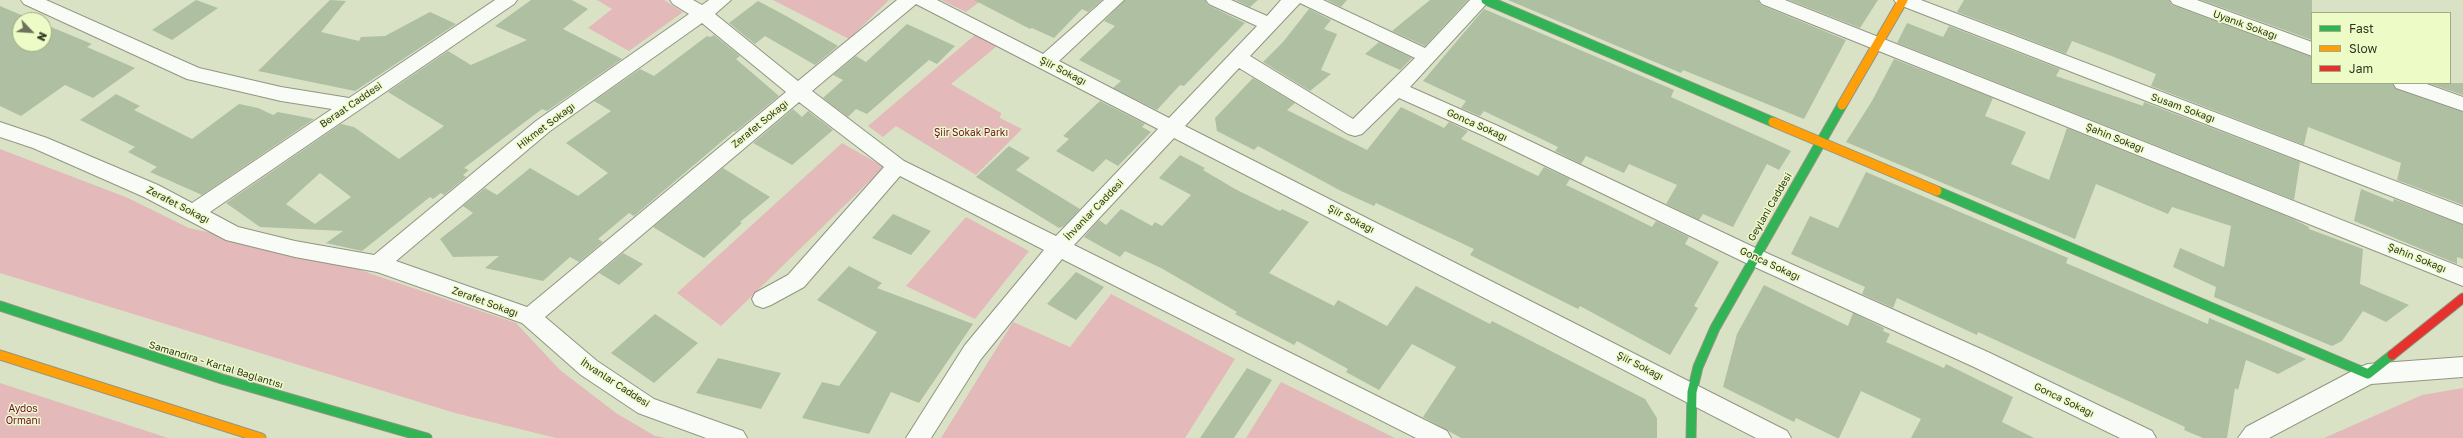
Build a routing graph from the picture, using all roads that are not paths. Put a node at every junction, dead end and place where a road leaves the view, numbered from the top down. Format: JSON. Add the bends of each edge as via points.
{"nodes":[{"id":1,"x":30,"y":0,"type":"edge"},
{"id":2,"x":508,"y":0,"type":"edge"},
{"id":3,"x":679,"y":0,"type":"edge"},
{"id":4,"x":722,"y":0,"type":"edge"},
{"id":5,"x":909,"y":0,"type":"edge"},
{"id":6,"x":922,"y":0,"type":"edge"},
{"id":7,"x":1115,"y":0,"type":"edge"},
{"id":8,"x":1215,"y":0,"type":"edge"},
{"id":9,"x":1292,"y":0,"type":"edge"},
{"id":10,"x":1307,"y":0,"type":"edge"},
{"id":11,"x":1481,"y":0,"type":"edge"},
{"id":12,"x":1486,"y":0,"type":"edge"},
{"id":13,"x":1768,"y":0,"type":"edge"},
{"id":14,"x":1903,"y":0,"type":"edge"},
{"id":15,"x":2179,"y":0,"type":"edge"},
{"id":16,"x":702,"y":14,"type":"junction"},
{"id":17,"x":1269,"y":24,"type":"junction"},
{"id":18,"x":1877,"y":43,"type":"junction"},
{"id":19,"x":2311,"y":49,"type":"edge"},
{"id":20,"x":1426,"y":56,"type":"junction"},
{"id":21,"x":1238,"y":58,"type":"junction"},
{"id":22,"x":1046,"y":62,"type":"junction"},
{"id":23,"x":2406,"y":84,"type":"edge"},
{"id":24,"x":1397,"y":89,"type":"junction"},
{"id":25,"x":799,"y":92,"type":"junction"},
{"id":26,"x":2463,"y":104,"type":"edge"},
{"id":27,"x":351,"y":105,"type":"junction"},
{"id":28,"x":1172,"y":128,"type":"junction"},
{"id":29,"x":0,"y":129,"type":"edge"},
{"id":30,"x":1820,"y":141,"type":"junction"},
{"id":31,"x":897,"y":166,"type":"junction"},
{"id":32,"x":195,"y":212,"type":"junction"},
{"id":33,"x":2463,"y":216,"type":"edge"},
{"id":34,"x":1058,"y":248,"type":"junction"},
{"id":35,"x":1754,"y":257,"type":"junction"},
{"id":36,"x":378,"y":264,"type":"junction"},
{"id":37,"x":2463,"y":277,"type":"edge"},
{"id":38,"x":2463,"y":298,"type":"edge"},
{"id":39,"x":763,"y":299,"type":"dead end"},
{"id":40,"x":0,"y":306,"type":"edge"},
{"id":41,"x":530,"y":318,"type":"junction"},
{"id":42,"x":0,"y":355,"type":"edge"},
{"id":43,"x":2463,"y":367,"type":"edge"},
{"id":44,"x":2368,"y":374,"type":"junction"},
{"id":45,"x":1692,"y":392,"type":"junction"},
{"id":46,"x":261,"y":438,"type":"edge"},
{"id":47,"x":426,"y":438,"type":"edge"},
{"id":48,"x":735,"y":438,"type":"edge"},
{"id":49,"x":918,"y":438,"type":"edge"},
{"id":50,"x":1439,"y":438,"type":"edge"},
{"id":51,"x":1691,"y":438,"type":"edge"},
{"id":52,"x":1779,"y":438,"type":"edge"},
{"id":53,"x":2144,"y":438,"type":"edge"},
{"id":54,"x":2250,"y":438,"type":"edge"}],
"edges":[{"from":1,"to":27,"type":"street","via":[[194,74],[281,94]]},
{"from":2,"to":27,"type":"street","name":"Beraat Caddesi"},
{"from":3,"to":16,"type":"street"},
{"from":4,"to":16,"type":"street","name":"Hikmet Sokağı"},
{"from":5,"to":25,"type":"street","name":"Zerafet Sokağı"},
{"from":6,"to":22,"type":"street","name":"Şiir Sokağı"},
{"from":7,"to":22,"type":"street"},
{"from":8,"to":17,"type":"street"},
{"from":9,"to":17,"type":"street","name":"İhvanlar Caddesi"},
{"from":10,"to":20,"type":"street"},
{"from":11,"to":20,"type":"street"},
{"from":12,"to":30,"type":"main road"},
{"from":13,"to":18,"type":"street","name":"Şahin Sokağı"},
{"from":14,"to":18,"type":"main road","name":"Geylani Caddesi"},
{"from":14,"to":33,"type":"street","name":"Susam Sokağı"},
{"from":15,"to":19,"type":"street","name":"Uyanık Sokağı"},
{"from":16,"to":25,"type":"street"},
{"from":16,"to":36,"type":"street","name":"Hikmet Sokağı","via":[[543,126]]},
{"from":17,"to":21,"type":"street","name":"İhvanlar Caddesi"},
{"from":18,"to":30,"type":"main road","name":"Geylani Caddesi"},
{"from":18,"to":37,"type":"street","name":"Şahin Sokağı"},
{"from":20,"to":24,"type":"street"},
{"from":21,"to":24,"type":"street","via":[[1355,129]]},
{"from":21,"to":28,"type":"street","name":"İhvanlar Caddesi"},
{"from":22,"to":28,"type":"street","name":"Şiir Sokağı"},
{"from":23,"to":26,"type":"street"},
{"from":24,"to":35,"type":"street","name":"Gonca Sokağı","via":[[1491,131]]},
{"from":25,"to":31,"type":"street"},
{"from":25,"to":41,"type":"street","name":"Zerafet Sokağı"},
{"from":27,"to":32,"type":"street","name":"Beraat Caddesi"},
{"from":28,"to":34,"type":"street","name":"İhvanlar Caddesi"},
{"from":28,"to":45,"type":"street","name":"Şiir Sokağı"},
{"from":29,"to":32,"type":"street","name":"Zerafet Sokağı","via":[[60,152]]},
{"from":30,"to":35,"type":"main road","name":"Geylani Caddesi"},
{"from":30,"to":44,"type":"main road"},
{"from":31,"to":34,"type":"street"},
{"from":31,"to":39,"type":"street","via":[[796,281]]},
{"from":32,"to":36,"type":"street","name":"Zerafet Sokağı","via":[[233,234],[295,249]]},
{"from":34,"to":49,"type":"street","name":"İhvanlar Caddesi","via":[[973,352]]},
{"from":34,"to":50,"type":"street"},
{"from":35,"to":45,"type":"main road","name":"Geylani Caddesi","via":[[1712,335],[1698,367]]},
{"from":35,"to":53,"type":"street","name":"Gonca Sokağı","via":[[1982,360]]},
{"from":36,"to":41,"type":"street","name":"Zerafet Sokağı"},
{"from":38,"to":44,"type":"main road"},
{"from":40,"to":47,"type":"main road","name":"Samandıra - Kartal Bağlantısı","via":[[222,379]]},
{"from":41,"to":48,"type":"street","name":"İhvanlar Caddesi","via":[[589,368],[646,406]]},
{"from":42,"to":46,"type":"main road"},
{"from":43,"to":44,"type":"street"},
{"from":44,"to":54,"type":"street"},
{"from":45,"to":51,"type":"main road","name":"Geylani Caddesi"},
{"from":45,"to":52,"type":"street","name":"Şiir Sokağı"}]}
